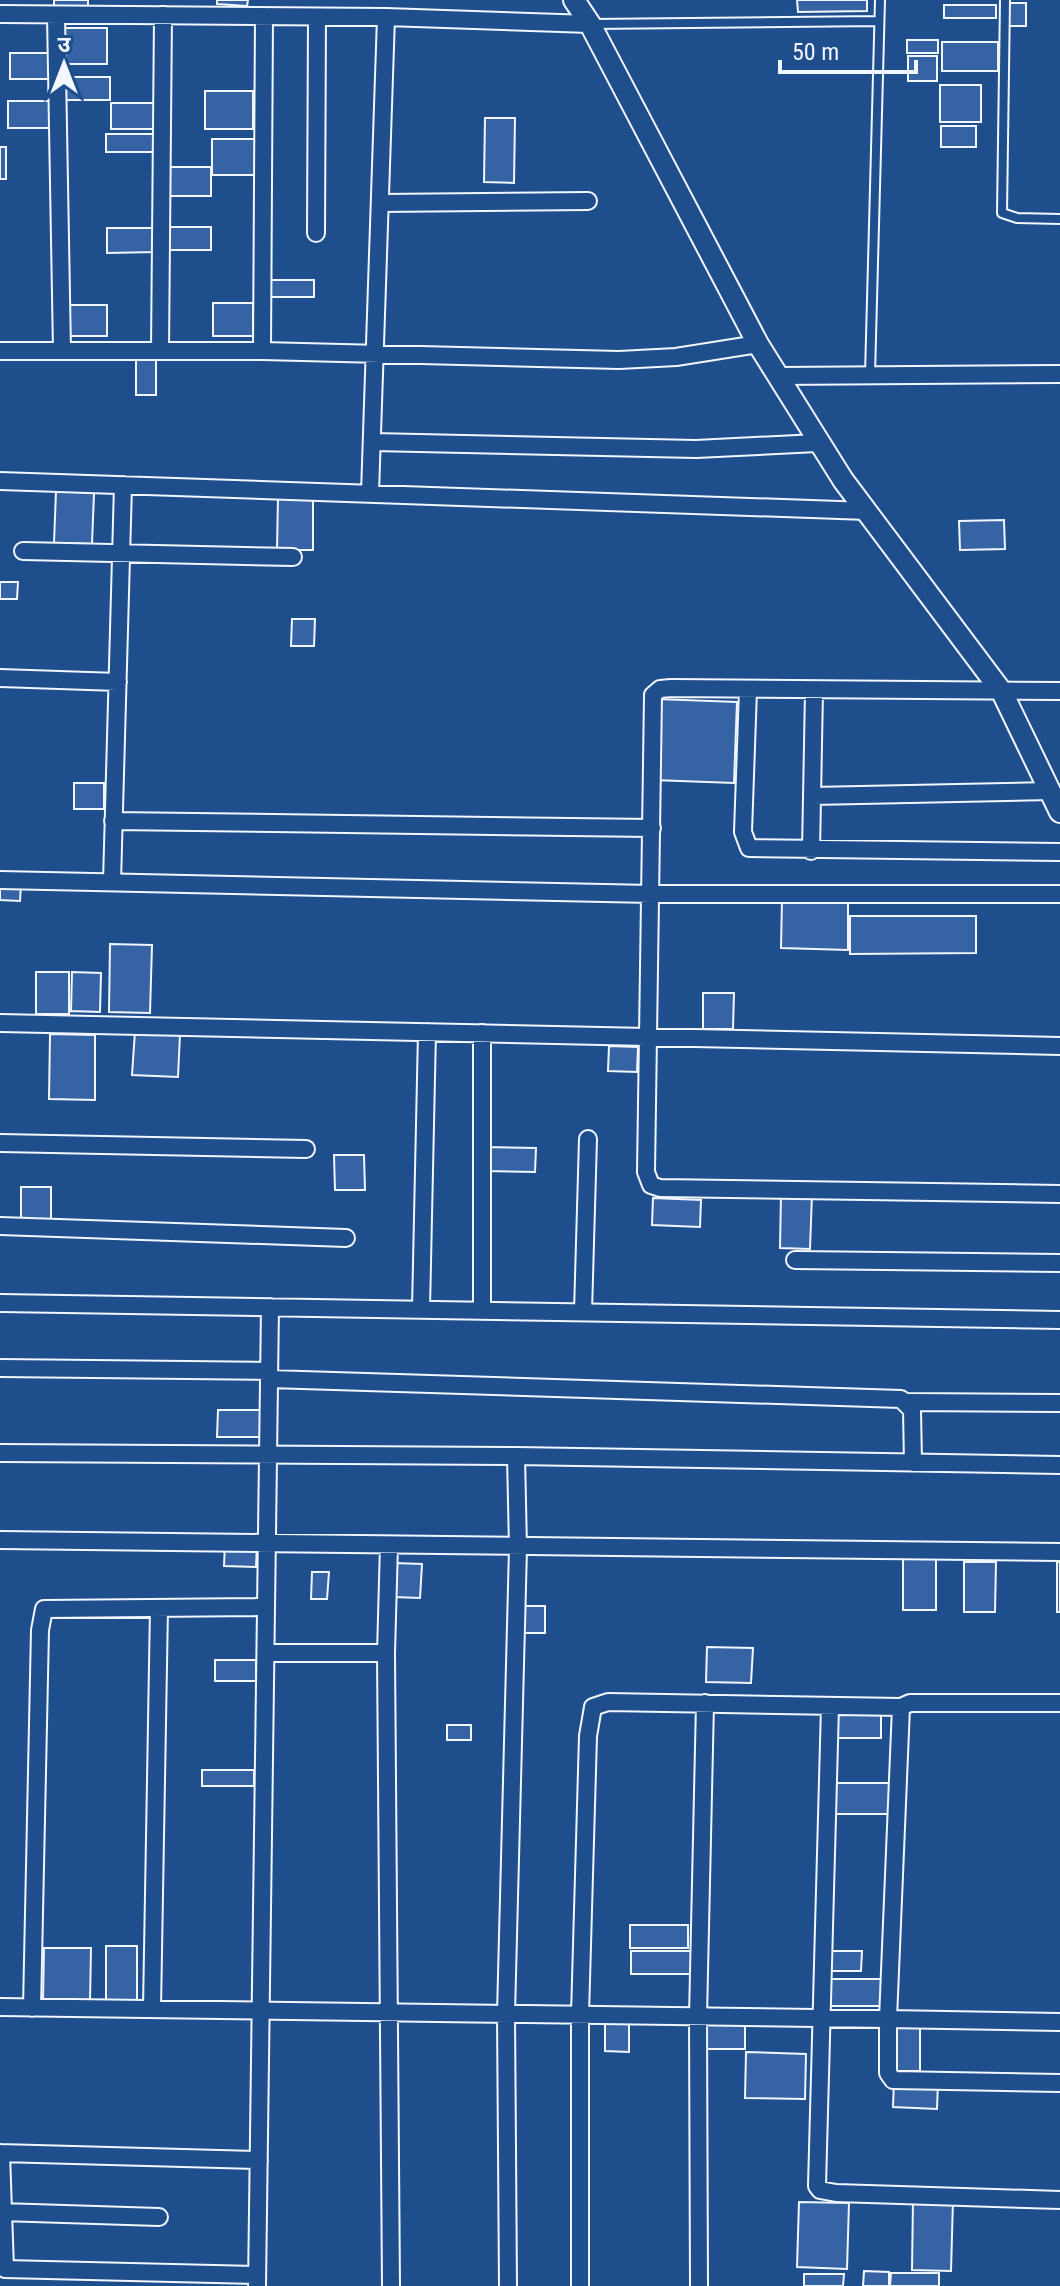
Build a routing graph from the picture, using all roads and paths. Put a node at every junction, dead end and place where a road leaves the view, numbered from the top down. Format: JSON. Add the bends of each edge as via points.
{"nodes":[{"id":1,"x":574,"y":0,"type":"edge"},
{"id":2,"x":880,"y":0,"type":"edge"},
{"id":3,"x":1005,"y":0,"type":"edge"},
{"id":4,"x":0,"y":14,"type":"edge"},
{"id":5,"x":56,"y":15,"type":"junction"},
{"id":6,"x":163,"y":15,"type":"junction"},
{"id":7,"x":264,"y":16,"type":"junction"},
{"id":8,"x":317,"y":17,"type":"junction"},
{"id":9,"x":386,"y":17,"type":"junction"},
{"id":10,"x":879,"y":21,"type":"junction"},
{"id":11,"x":590,"y":24,"type":"junction"},
{"id":12,"x":588,"y":201,"type":"dead end"},
{"id":13,"x":381,"y":203,"type":"junction"},
{"id":14,"x":1060,"y":219,"type":"edge"},
{"id":15,"x":316,"y":233,"type":"dead end"},
{"id":16,"x":758,"y":344,"type":"junction"},
{"id":17,"x":0,"y":351,"type":"edge"},
{"id":18,"x":62,"y":351,"type":"junction"},
{"id":19,"x":160,"y":351,"type":"junction"},
{"id":20,"x":262,"y":351,"type":"junction"},
{"id":21,"x":378,"y":354,"type":"junction"},
{"id":22,"x":1060,"y":374,"type":"edge"},
{"id":23,"x":777,"y":376,"type":"junction"},
{"id":24,"x":870,"y":376,"type":"junction"},
{"id":25,"x":373,"y":442,"type":"junction"},
{"id":26,"x":817,"y":443,"type":"junction"},
{"id":27,"x":0,"y":481,"type":"edge"},
{"id":28,"x":123,"y":485,"type":"junction"},
{"id":29,"x":370,"y":493,"type":"junction"},
{"id":30,"x":867,"y":511,"type":"junction"},
{"id":31,"x":23,"y":551,"type":"dead end"},
{"id":32,"x":122,"y":554,"type":"junction"},
{"id":33,"x":293,"y":557,"type":"dead end"},
{"id":34,"x":0,"y":678,"type":"edge"},
{"id":35,"x":118,"y":682,"type":"junction"},
{"id":36,"x":748,"y":690,"type":"junction"},
{"id":37,"x":814,"y":691,"type":"junction"},
{"id":38,"x":1060,"y":691,"type":"edge"},
{"id":39,"x":1002,"y":692,"type":"junction"},
{"id":40,"x":1050,"y":791,"type":"junction"},
{"id":41,"x":812,"y":796,"type":"junction"},
{"id":42,"x":1060,"y":812,"type":"edge"},
{"id":43,"x":113,"y":821,"type":"junction"},
{"id":44,"x":652,"y":828,"type":"junction"},
{"id":45,"x":811,"y":851,"type":"junction"},
{"id":46,"x":1060,"y":852,"type":"edge"},
{"id":47,"x":0,"y":880,"type":"edge"},
{"id":48,"x":112,"y":882,"type":"junction"},
{"id":49,"x":652,"y":894,"type":"junction"},
{"id":50,"x":1060,"y":894,"type":"edge"},
{"id":51,"x":0,"y":1023,"type":"edge"},
{"id":52,"x":427,"y":1032,"type":"junction"},
{"id":53,"x":482,"y":1033,"type":"junction"},
{"id":54,"x":648,"y":1037,"type":"junction"},
{"id":55,"x":1060,"y":1046,"type":"edge"},
{"id":56,"x":588,"y":1139,"type":"dead end"},
{"id":57,"x":0,"y":1143,"type":"edge"},
{"id":58,"x":306,"y":1149,"type":"dead end"},
{"id":59,"x":1060,"y":1194,"type":"edge"},
{"id":60,"x":0,"y":1226,"type":"edge"},
{"id":61,"x":346,"y":1238,"type":"dead end"},
{"id":62,"x":795,"y":1260,"type":"dead end"},
{"id":63,"x":1060,"y":1263,"type":"edge"},
{"id":64,"x":0,"y":1303,"type":"edge"},
{"id":65,"x":270,"y":1307,"type":"junction"},
{"id":66,"x":421,"y":1309,"type":"junction"},
{"id":67,"x":482,"y":1310,"type":"junction"},
{"id":68,"x":583,"y":1312,"type":"junction"},
{"id":69,"x":1060,"y":1320,"type":"edge"},
{"id":70,"x":0,"y":1368,"type":"edge"},
{"id":71,"x":270,"y":1375,"type":"junction"},
{"id":72,"x":908,"y":1402,"type":"junction"},
{"id":73,"x":1060,"y":1403,"type":"edge"},
{"id":74,"x":0,"y":1453,"type":"edge"},
{"id":75,"x":270,"y":1456,"type":"junction"},
{"id":76,"x":516,"y":1456,"type":"junction"},
{"id":77,"x":913,"y":1463,"type":"junction"},
{"id":78,"x":1060,"y":1465,"type":"edge"},
{"id":79,"x":0,"y":1540,"type":"edge"},
{"id":80,"x":267,"y":1541,"type":"junction"},
{"id":81,"x":389,"y":1545,"type":"junction"},
{"id":82,"x":518,"y":1548,"type":"junction"},
{"id":83,"x":1060,"y":1552,"type":"edge"},
{"id":84,"x":266,"y":1607,"type":"junction"},
{"id":85,"x":159,"y":1608,"type":"junction"},
{"id":86,"x":266,"y":1653,"type":"junction"},
{"id":87,"x":386,"y":1653,"type":"junction"},
{"id":88,"x":705,"y":1703,"type":"junction"},
{"id":89,"x":1060,"y":1703,"type":"edge"},
{"id":90,"x":830,"y":1706,"type":"junction"},
{"id":91,"x":901,"y":1707,"type":"junction"},
{"id":92,"x":0,"y":2007,"type":"edge"},
{"id":93,"x":32,"y":2008,"type":"junction"},
{"id":94,"x":152,"y":2009,"type":"junction"},
{"id":95,"x":260,"y":2011,"type":"junction"},
{"id":96,"x":390,"y":2011,"type":"junction"},
{"id":97,"x":506,"y":2014,"type":"junction"},
{"id":98,"x":580,"y":2015,"type":"junction"},
{"id":99,"x":698,"y":2017,"type":"junction"},
{"id":100,"x":820,"y":2019,"type":"junction"},
{"id":101,"x":888,"y":2019,"type":"junction"},
{"id":102,"x":1060,"y":2022,"type":"edge"},
{"id":103,"x":1060,"y":2083,"type":"edge"},
{"id":104,"x":0,"y":2153,"type":"edge"},
{"id":105,"x":259,"y":2160,"type":"junction"},
{"id":106,"x":1060,"y":2200,"type":"edge"},
{"id":107,"x":1,"y":2212,"type":"edge"},
{"id":108,"x":159,"y":2217,"type":"dead end"},
{"id":109,"x":257,"y":2280,"type":"edge"},
{"id":110,"x":391,"y":2286,"type":"edge"},
{"id":111,"x":508,"y":2286,"type":"edge"},
{"id":112,"x":580,"y":2286,"type":"edge"},
{"id":113,"x":699,"y":2286,"type":"edge"}],
"edges":[{"from":1,"to":11,"type":"street"},
{"from":2,"to":10,"type":"lane"},
{"from":3,"to":14,"type":"lane","via":[[1002,213]]},
{"from":4,"to":5,"type":"street"},
{"from":5,"to":6,"type":"street"},
{"from":5,"to":18,"type":"street"},
{"from":6,"to":7,"type":"street"},
{"from":6,"to":19,"type":"street"},
{"from":7,"to":8,"type":"street"},
{"from":7,"to":20,"type":"street"},
{"from":8,"to":9,"type":"street"},
{"from":8,"to":15,"type":"street"},
{"from":9,"to":11,"type":"street"},
{"from":9,"to":13,"type":"street"},
{"from":10,"to":11,"type":"lane"},
{"from":10,"to":24,"type":"lane"},
{"from":11,"to":16,"type":"street"},
{"from":12,"to":13,"type":"street"},
{"from":13,"to":21,"type":"street"},
{"from":16,"to":21,"type":"street","via":[[619,360]]},
{"from":16,"to":23,"type":"street"},
{"from":17,"to":18,"type":"street"},
{"from":18,"to":19,"type":"street"},
{"from":19,"to":20,"type":"street"},
{"from":20,"to":21,"type":"street"},
{"from":21,"to":25,"type":"street"},
{"from":22,"to":24,"type":"street"},
{"from":23,"to":24,"type":"street"},
{"from":23,"to":26,"type":"street"},
{"from":25,"to":26,"type":"street","via":[[696,449]]},
{"from":25,"to":29,"type":"street"},
{"from":26,"to":30,"type":"street"},
{"from":27,"to":28,"type":"street"},
{"from":28,"to":29,"type":"street"},
{"from":28,"to":32,"type":"street"},
{"from":29,"to":30,"type":"street"},
{"from":30,"to":39,"type":"street"},
{"from":31,"to":32,"type":"street"},
{"from":32,"to":33,"type":"street"},
{"from":32,"to":35,"type":"street"},
{"from":34,"to":35,"type":"street"},
{"from":35,"to":43,"type":"street"},
{"from":36,"to":37,"type":"street"},
{"from":36,"to":44,"type":"street","via":[[671,688],[653,695]]},
{"from":36,"to":45,"type":"street","via":[[745,843],[757,851]]},
{"from":37,"to":39,"type":"street"},
{"from":37,"to":41,"type":"street"},
{"from":38,"to":39,"type":"street"},
{"from":39,"to":40,"type":"street"},
{"from":40,"to":41,"type":"street"},
{"from":40,"to":42,"type":"street"},
{"from":41,"to":45,"type":"street"},
{"from":43,"to":44,"type":"street"},
{"from":43,"to":48,"type":"street"},
{"from":44,"to":49,"type":"street"},
{"from":45,"to":46,"type":"street"},
{"from":47,"to":48,"type":"street"},
{"from":48,"to":49,"type":"street"},
{"from":49,"to":50,"type":"street"},
{"from":49,"to":54,"type":"street"},
{"from":51,"to":52,"type":"street"},
{"from":52,"to":53,"type":"street"},
{"from":52,"to":66,"type":"street"},
{"from":53,"to":54,"type":"street"},
{"from":53,"to":67,"type":"street"},
{"from":54,"to":55,"type":"street"},
{"from":54,"to":59,"type":"street","via":[[646,1172],[651,1185]]},
{"from":56,"to":68,"type":"street"},
{"from":57,"to":58,"type":"street"},
{"from":60,"to":61,"type":"street"},
{"from":62,"to":63,"type":"street"},
{"from":64,"to":65,"type":"street"},
{"from":65,"to":66,"type":"street"},
{"from":65,"to":71,"type":"street"},
{"from":66,"to":67,"type":"street"},
{"from":67,"to":68,"type":"street"},
{"from":68,"to":69,"type":"street"},
{"from":70,"to":71,"type":"street"},
{"from":71,"to":72,"type":"street"},
{"from":71,"to":75,"type":"street"},
{"from":72,"to":73,"type":"street"},
{"from":72,"to":77,"type":"street"},
{"from":74,"to":75,"type":"street"},
{"from":75,"to":76,"type":"street"},
{"from":75,"to":80,"type":"street"},
{"from":76,"to":77,"type":"street"},
{"from":76,"to":82,"type":"street"},
{"from":77,"to":78,"type":"street"},
{"from":79,"to":80,"type":"street"},
{"from":80,"to":81,"type":"street"},
{"from":80,"to":84,"type":"street"},
{"from":81,"to":82,"type":"street"},
{"from":81,"to":87,"type":"street"},
{"from":82,"to":83,"type":"street"},
{"from":82,"to":97,"type":"street"},
{"from":84,"to":85,"type":"street"},
{"from":84,"to":86,"type":"street"},
{"from":85,"to":93,"type":"street","via":[[50,1607],[41,1613]]},
{"from":85,"to":94,"type":"street"},
{"from":86,"to":87,"type":"street"},
{"from":86,"to":95,"type":"street"},
{"from":87,"to":96,"type":"street"},
{"from":88,"to":90,"type":"street"},
{"from":88,"to":98,"type":"street","via":[[601,1703],[590,1714]]},
{"from":88,"to":99,"type":"street"},
{"from":89,"to":91,"type":"street"},
{"from":90,"to":91,"type":"street"},
{"from":90,"to":100,"type":"street"},
{"from":91,"to":101,"type":"street"},
{"from":92,"to":93,"type":"street"},
{"from":93,"to":94,"type":"street"},
{"from":94,"to":95,"type":"street"},
{"from":95,"to":96,"type":"street"},
{"from":95,"to":105,"type":"street"},
{"from":96,"to":97,"type":"street"},
{"from":96,"to":110,"type":"street"},
{"from":97,"to":98,"type":"street"},
{"from":97,"to":111,"type":"street"},
{"from":98,"to":99,"type":"street"},
{"from":98,"to":112,"type":"street"},
{"from":99,"to":100,"type":"street"},
{"from":99,"to":113,"type":"street"},
{"from":100,"to":101,"type":"street"},
{"from":100,"to":106,"type":"street","via":[[820,2190]]},
{"from":101,"to":102,"type":"street"},
{"from":101,"to":103,"type":"street","via":[[888,2073],[893,2080]]},
{"from":104,"to":105,"type":"street"},
{"from":104,"to":107,"type":"street"},
{"from":105,"to":109,"type":"street"},
{"from":107,"to":108,"type":"street"},
{"from":107,"to":109,"type":"street","via":[[5,2269]]}]}
